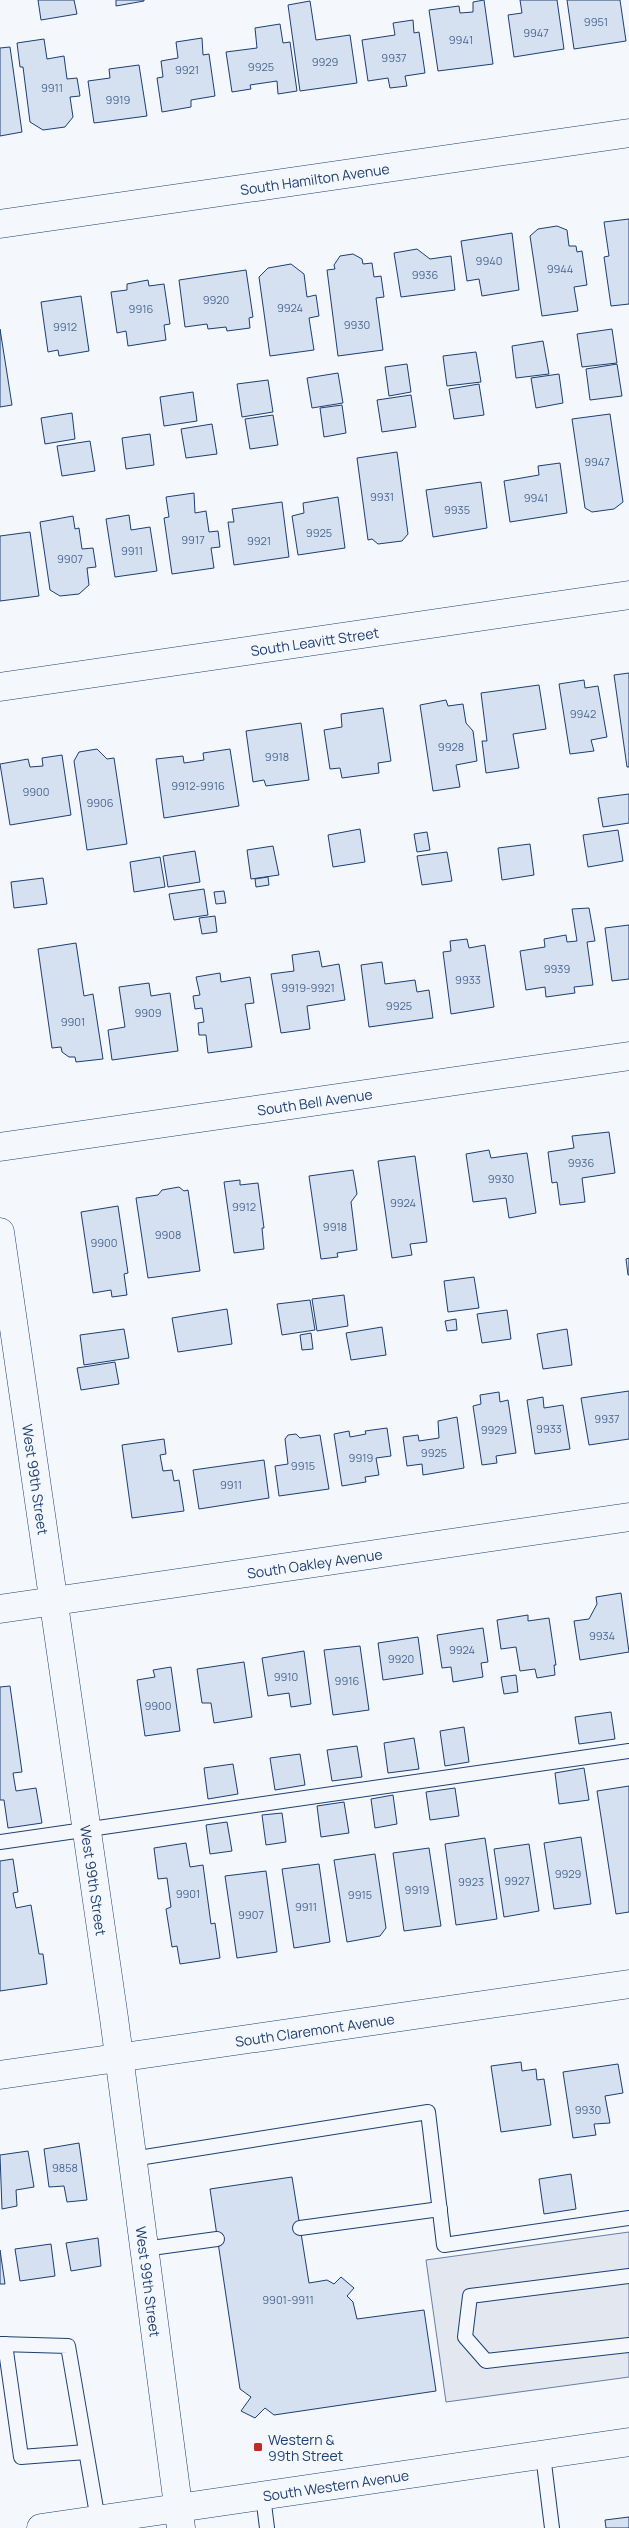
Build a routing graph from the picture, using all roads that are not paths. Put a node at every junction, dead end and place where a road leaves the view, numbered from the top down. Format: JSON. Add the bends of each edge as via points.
{"nodes":[{"id":1,"x":629,"y":133,"type":"edge"},
{"id":2,"x":0,"y":224,"type":"edge"},
{"id":3,"x":629,"y":595,"type":"edge"},
{"id":4,"x":0,"y":687,"type":"edge"},
{"id":5,"x":629,"y":1056,"type":"edge"},
{"id":6,"x":0,"y":1147,"type":"edge"},
{"id":7,"x":0,"y":1232,"type":"edge"},
{"id":8,"x":629,"y":1517,"type":"edge"},
{"id":9,"x":53,"y":1601,"type":"junction"},
{"id":10,"x":0,"y":1609,"type":"edge"},
{"id":11,"x":629,"y":1751,"type":"edge"},
{"id":12,"x":86,"y":1830,"type":"junction"},
{"id":13,"x":0,"y":1842,"type":"edge"},
{"id":14,"x":629,"y":1984,"type":"edge"},
{"id":15,"x":119,"y":2058,"type":"junction"},
{"id":16,"x":0,"y":2075,"type":"edge"},
{"id":17,"x":132,"y":2159,"type":"junction"},
{"id":18,"x":440,"y":2209,"type":"junction"},
{"id":19,"x":629,"y":2218,"type":"edge"},
{"id":20,"x":300,"y":2228,"type":"dead end"},
{"id":21,"x":218,"y":2239,"type":"dead end"},
{"id":22,"x":144,"y":2249,"type":"junction"},
{"id":23,"x":629,"y":2276,"type":"edge"},
{"id":24,"x":3,"y":2344,"type":"edge"},
{"id":25,"x":629,"y":2345,"type":"edge"},
{"id":26,"x":629,"y":2442,"type":"edge"},
{"id":27,"x":86,"y":2452,"type":"junction"},
{"id":28,"x":543,"y":2455,"type":"junction"},
{"id":29,"x":263,"y":2496,"type":"junction"},
{"id":30,"x":180,"y":2518,"type":"edge"},
{"id":31,"x":98,"y":2520,"type":"junction"},
{"id":32,"x":41,"y":2528,"type":"edge"},
{"id":33,"x":268,"y":2528,"type":"edge"},
{"id":34,"x":552,"y":2528,"type":"edge"}],
"edges":[{"from":1,"to":2,"type":"street","name":"South Hamilton Avenue"},
{"from":3,"to":4,"type":"street","name":"South Leavitt Street"},
{"from":5,"to":6,"type":"street","name":"South Bell Avenue"},
{"from":7,"to":9,"type":"street","name":"West 99th Street"},
{"from":8,"to":9,"type":"street","name":"South Oakley Avenue"},
{"from":9,"to":10,"type":"street","name":"South Oakley Avenue"},
{"from":9,"to":12,"type":"street","name":"West 99th Street"},
{"from":11,"to":12,"type":"lane"},
{"from":12,"to":13,"type":"lane"},
{"from":12,"to":15,"type":"street","name":"West 99th Street"},
{"from":14,"to":15,"type":"street","name":"South Claremont Avenue"},
{"from":15,"to":16,"type":"street","name":"South Claremont Avenue"},
{"from":15,"to":17,"type":"street","name":"West 99th Street"},
{"from":17,"to":18,"type":"lane","via":[[428,2112]]},
{"from":17,"to":22,"type":"street","name":"West 99th Street"},
{"from":18,"to":19,"type":"lane","via":[[444,2245]]},
{"from":18,"to":20,"type":"lane"},
{"from":21,"to":22,"type":"lane"},
{"from":22,"to":30,"type":"street","name":"West 99th Street"},
{"from":23,"to":25,"type":"lane","via":[[470,2296],[465,2337],[486,2361]]},
{"from":24,"to":27,"type":"lane","via":[[68,2346]]},
{"from":24,"to":27,"type":"lane","via":[[21,2457]]},
{"from":26,"to":28,"type":"street","name":"South Western Avenue"},
{"from":27,"to":31,"type":"lane"},
{"from":28,"to":29,"type":"street","name":"South Western Avenue"},
{"from":28,"to":34,"type":"lane"},
{"from":29,"to":30,"type":"street","name":"South Western Avenue"},
{"from":29,"to":33,"type":"lane"},
{"from":30,"to":31,"type":"street","name":"South Western Avenue"},
{"from":31,"to":32,"type":"street","name":"South Western Avenue"}]}
